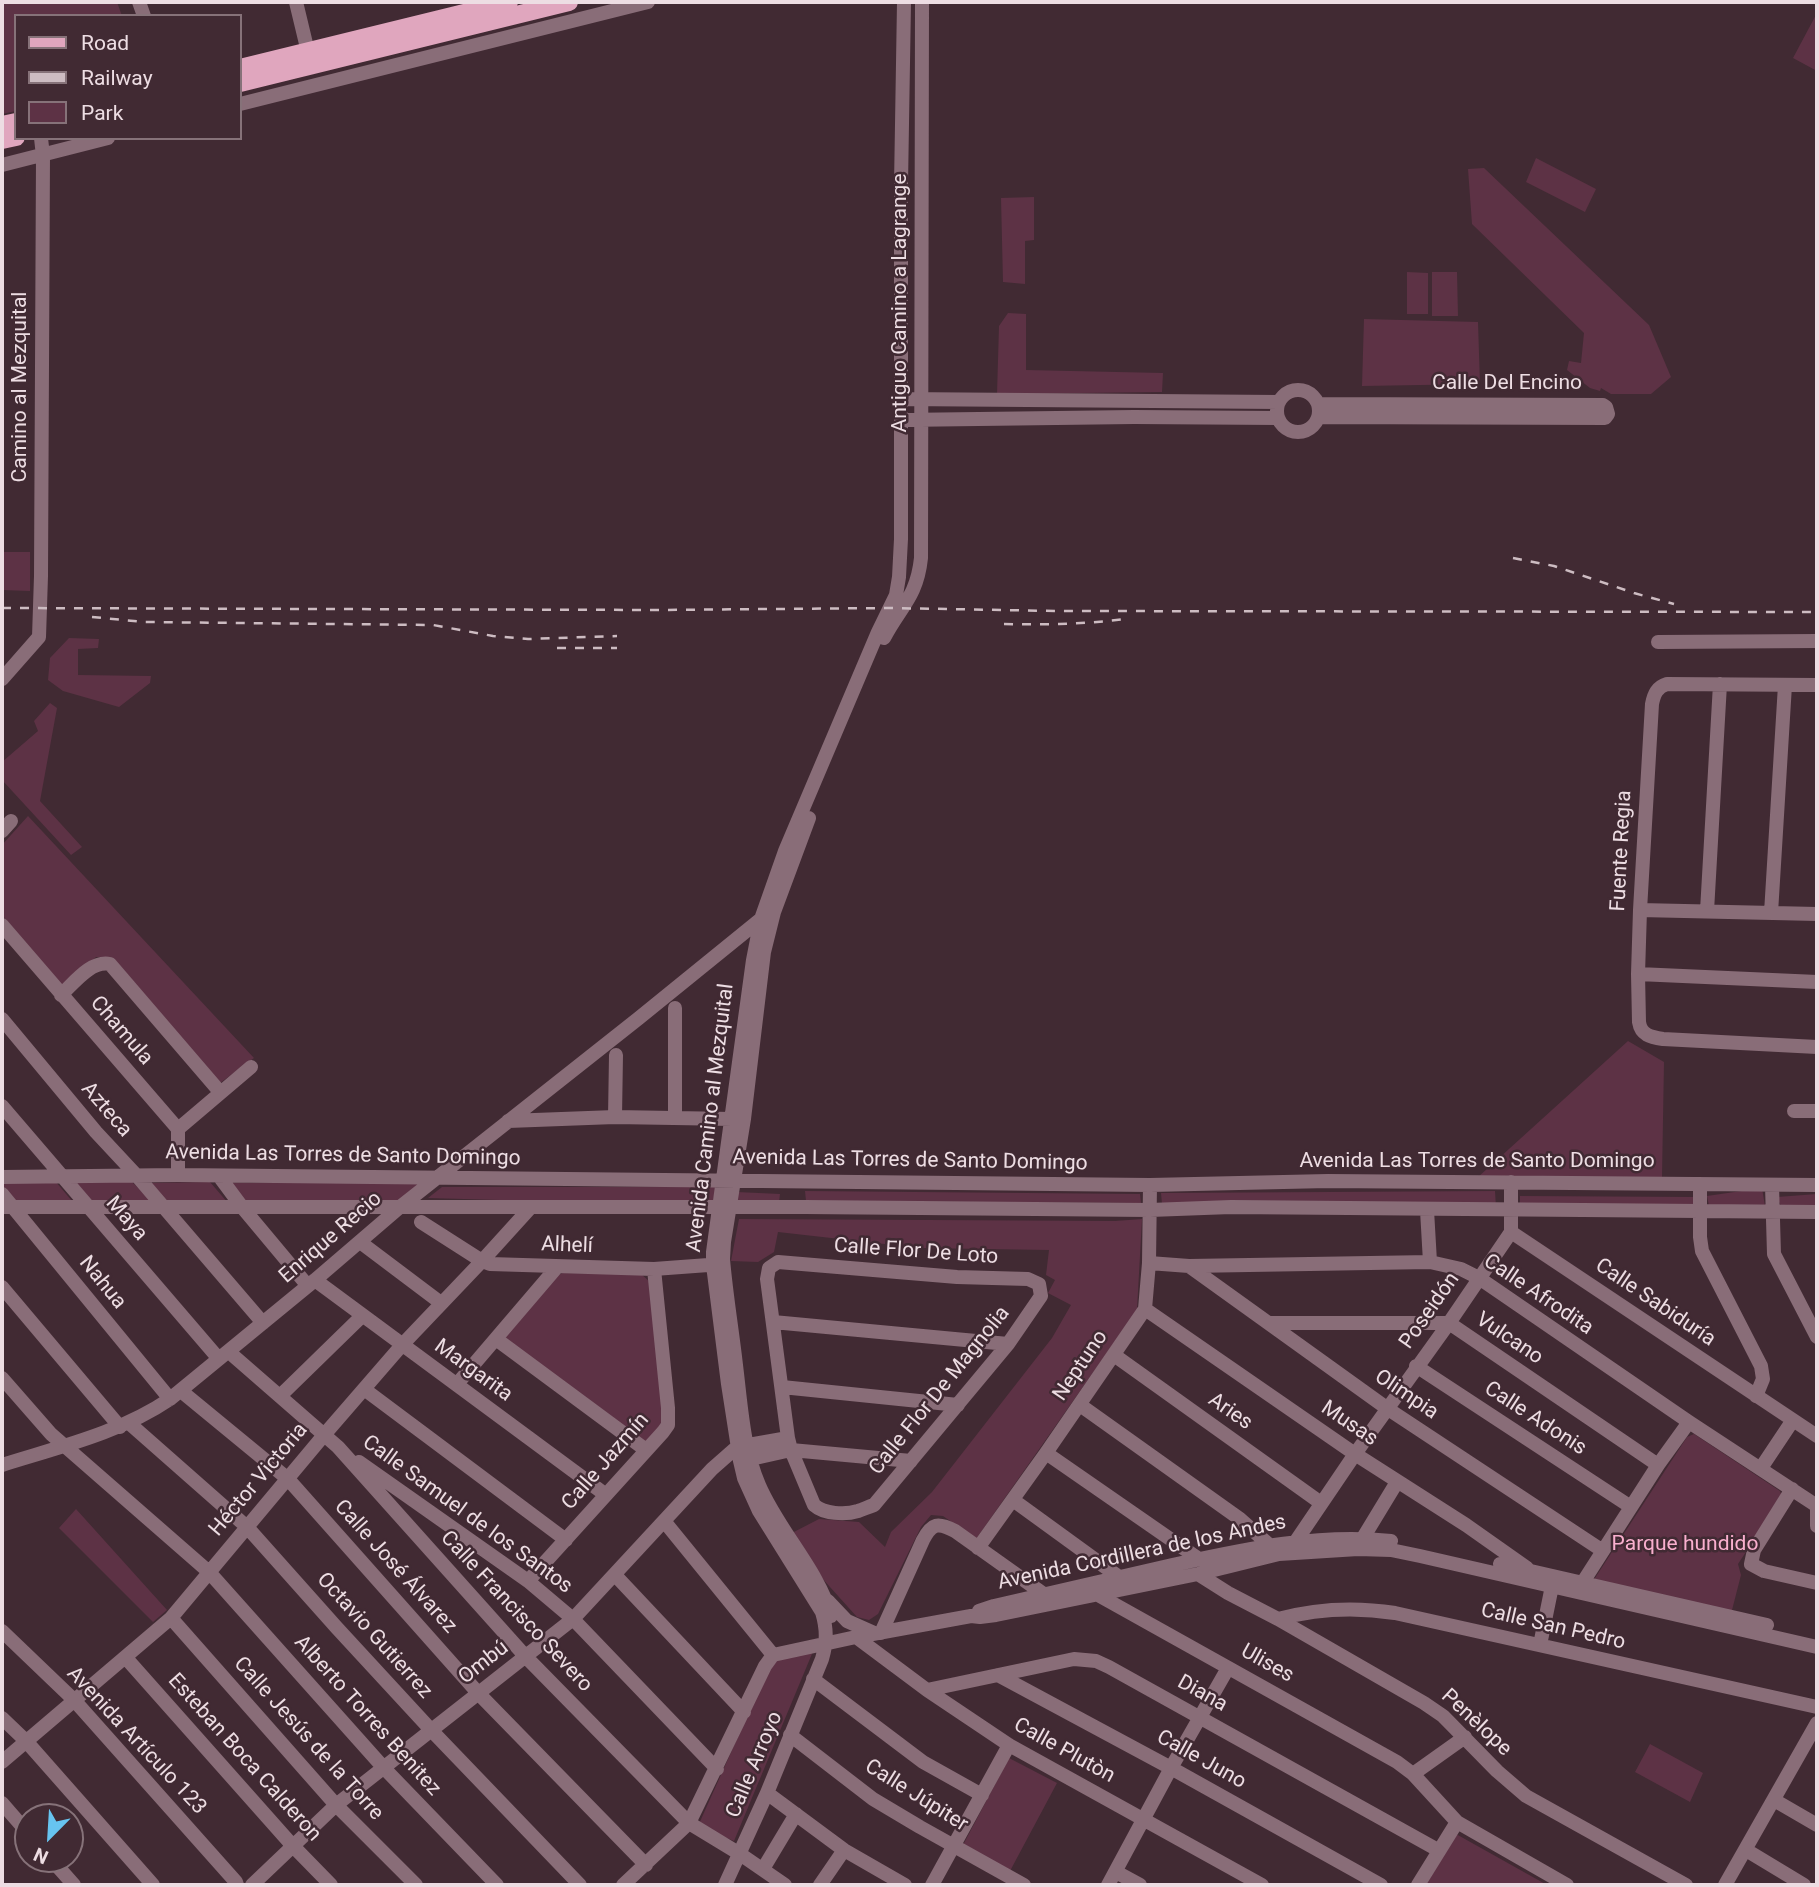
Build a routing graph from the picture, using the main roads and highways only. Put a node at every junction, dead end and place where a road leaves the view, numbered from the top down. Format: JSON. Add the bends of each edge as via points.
{"nodes":[{"id":1,"x":509,"y":2,"type":"edge"},
{"id":2,"x":569,"y":2,"type":"edge"},
{"id":3,"x":242,"y":68,"type":"edge"},
{"id":4,"x":242,"y":83,"type":"edge"}],
"edges":[{"from":1,"to":3,"type":"main road"},
{"from":2,"to":4,"type":"main road"}]}
